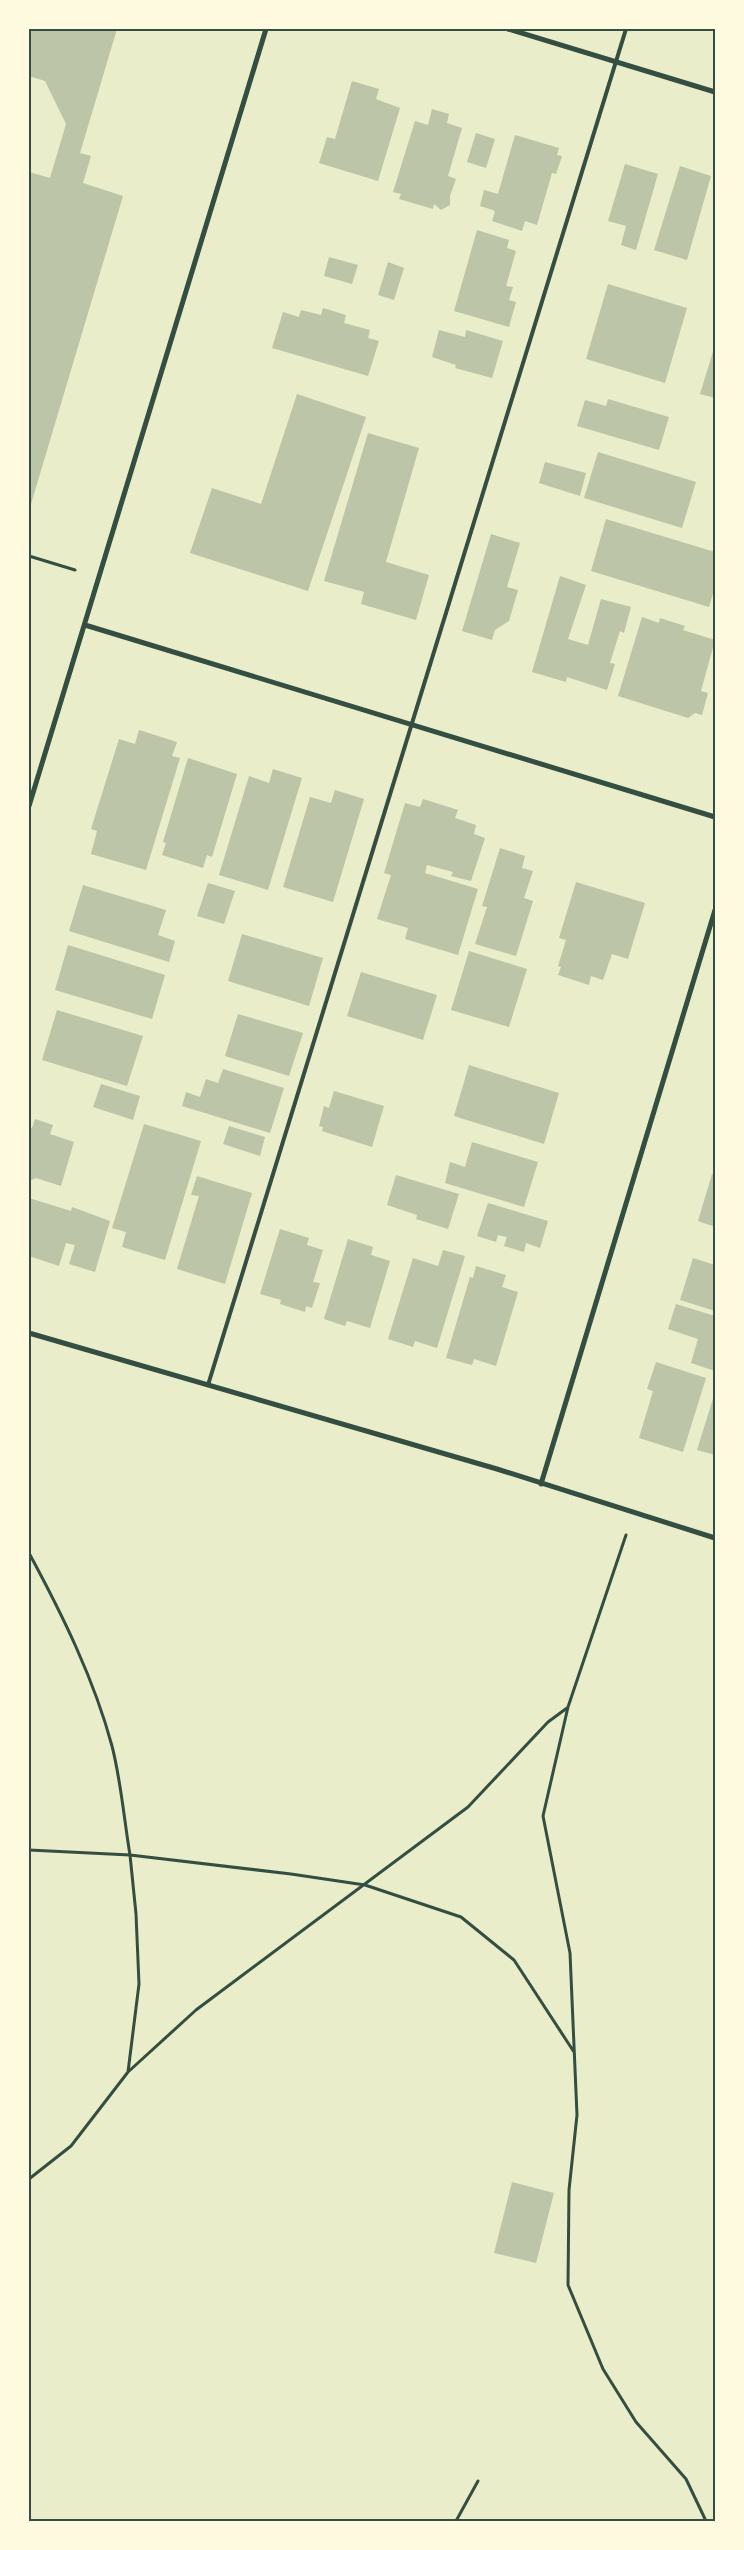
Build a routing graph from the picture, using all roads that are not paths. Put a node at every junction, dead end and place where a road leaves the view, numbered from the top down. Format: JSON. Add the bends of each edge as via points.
{"nodes":[{"id":1,"x":266,"y":29,"type":"edge"},
{"id":2,"x":508,"y":29,"type":"edge"},
{"id":3,"x":626,"y":29,"type":"edge"},
{"id":4,"x":616,"y":62,"type":"junction"},
{"id":5,"x":715,"y":92,"type":"edge"},
{"id":6,"x":85,"y":625,"type":"junction"},
{"id":7,"x":411,"y":725,"type":"junction"},
{"id":8,"x":29,"y":806,"type":"edge"},
{"id":9,"x":715,"y":817,"type":"edge"},
{"id":10,"x":715,"y":910,"type":"edge"},
{"id":11,"x":29,"y":1333,"type":"edge"},
{"id":12,"x":208,"y":1385,"type":"junction"},
{"id":13,"x":542,"y":1484,"type":"junction"},
{"id":14,"x":715,"y":1538,"type":"edge"}],
"edges":[{"from":1,"to":6,"type":"street"},
{"from":2,"to":4,"type":"street"},
{"from":3,"to":4,"type":"lane"},
{"from":4,"to":5,"type":"street"},
{"from":4,"to":7,"type":"lane"},
{"from":6,"to":7,"type":"street"},
{"from":6,"to":8,"type":"street"},
{"from":7,"to":9,"type":"street"},
{"from":7,"to":12,"type":"lane"},
{"from":10,"to":13,"type":"street"},
{"from":11,"to":12,"type":"street"},
{"from":12,"to":13,"type":"street"},
{"from":13,"to":14,"type":"street"}]}
